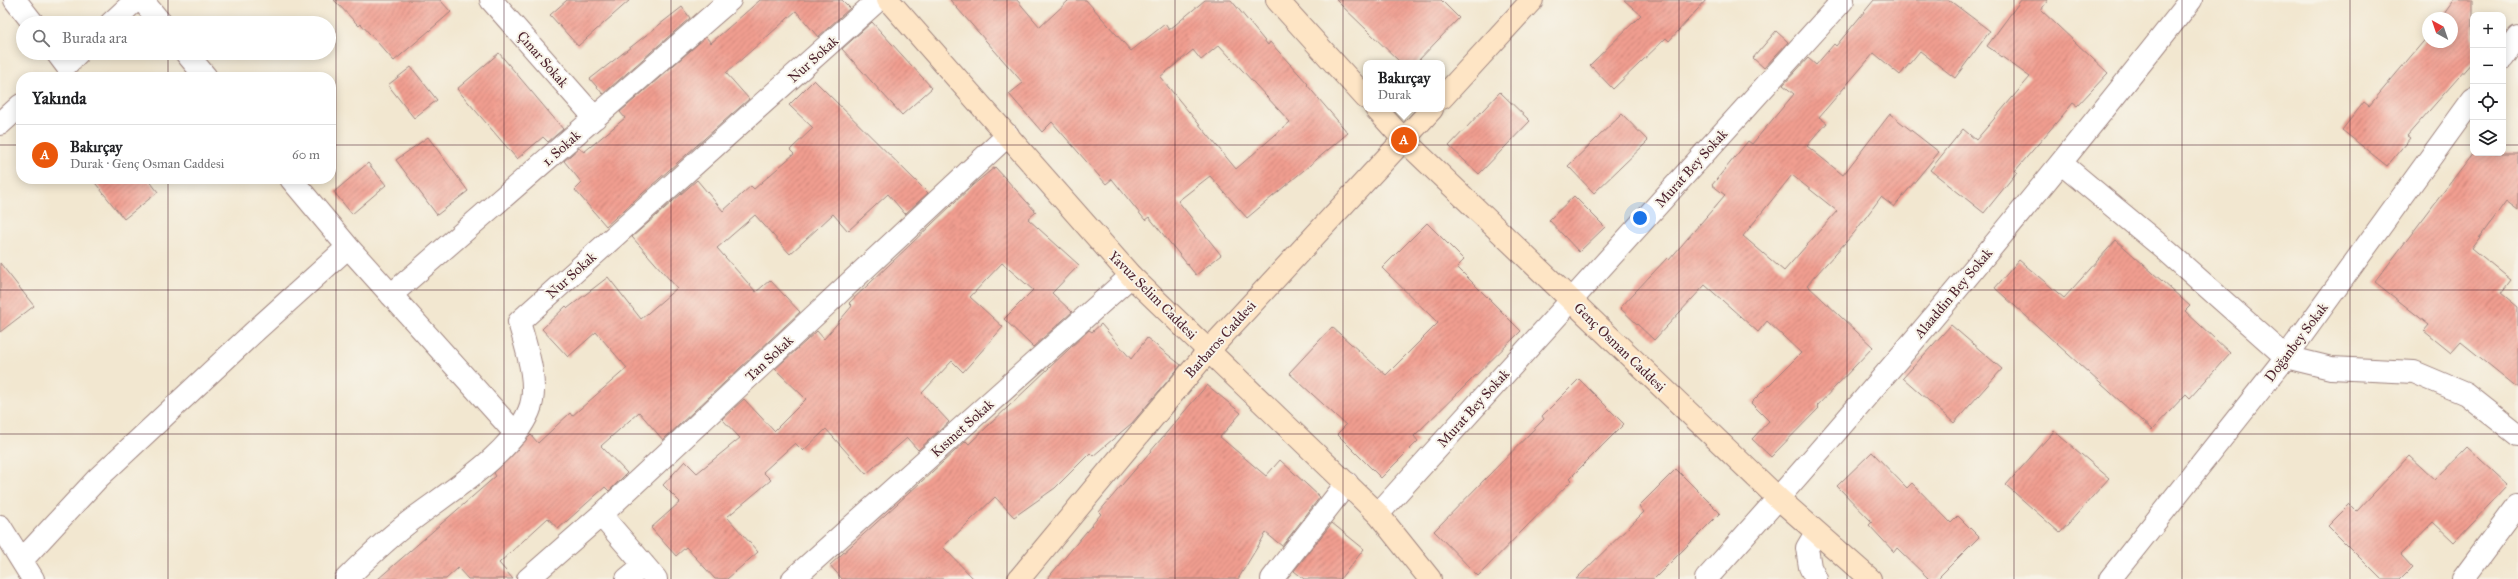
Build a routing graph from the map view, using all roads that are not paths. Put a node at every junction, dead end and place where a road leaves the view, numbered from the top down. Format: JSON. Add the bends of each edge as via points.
{"nodes":[{"id":1,"x":15,"y":0,"type":"edge"},
{"id":2,"x":136,"y":0,"type":"edge"},
{"id":3,"x":142,"y":0,"type":"edge"},
{"id":4,"x":491,"y":0,"type":"edge"},
{"id":5,"x":730,"y":0,"type":"edge"},
{"id":6,"x":878,"y":0,"type":"edge"},
{"id":7,"x":888,"y":0,"type":"edge"},
{"id":8,"x":1277,"y":0,"type":"edge"},
{"id":9,"x":1532,"y":0,"type":"edge"},
{"id":10,"x":1843,"y":0,"type":"edge"},
{"id":11,"x":2191,"y":0,"type":"edge"},
{"id":12,"x":28,"y":16,"type":"edge"},
{"id":13,"x":119,"y":16,"type":"edge"},
{"id":14,"x":155,"y":16,"type":"edge"},
{"id":15,"x":2518,"y":37,"type":"edge"},
{"id":16,"x":2506,"y":54,"type":"edge"},
{"id":17,"x":192,"y":60,"type":"edge"},
{"id":18,"x":202,"y":72,"type":"edge"},
{"id":19,"x":1363,"y":95,"type":"edge"},
{"id":20,"x":1445,"y":95,"type":"edge"},
{"id":21,"x":2470,"y":103,"type":"edge"},
{"id":22,"x":16,"y":110,"type":"edge"},
{"id":23,"x":1379,"y":112,"type":"edge"},
{"id":24,"x":1429,"y":112,"type":"edge"},
{"id":25,"x":595,"y":118,"type":"junction"},
{"id":26,"x":0,"y":124,"type":"edge"},
{"id":27,"x":1008,"y":135,"type":"junction"},
{"id":28,"x":1404,"y":140,"type":"junction"},
{"id":29,"x":2062,"y":164,"type":"junction"},
{"id":30,"x":295,"y":184,"type":"edge"},
{"id":31,"x":348,"y":247,"type":"junction"},
{"id":32,"x":1131,"y":276,"type":"junction"},
{"id":33,"x":391,"y":295,"type":"junction"},
{"id":34,"x":1570,"y":300,"type":"junction"},
{"id":35,"x":1209,"y":350,"type":"junction"},
{"id":36,"x":2286,"y":357,"type":"junction"},
{"id":37,"x":516,"y":434,"type":"junction"},
{"id":38,"x":2518,"y":435,"type":"edge"},
{"id":39,"x":1347,"y":483,"type":"junction"},
{"id":40,"x":1778,"y":499,"type":"junction"},
{"id":41,"x":2518,"y":505,"type":"edge"},
{"id":42,"x":1378,"y":514,"type":"junction"},
{"id":43,"x":601,"y":516,"type":"junction"},
{"id":44,"x":0,"y":526,"type":"edge"},
{"id":45,"x":1816,"y":533,"type":"junction"},
{"id":46,"x":22,"y":560,"type":"junction"},
{"id":47,"x":650,"y":572,"type":"edge"},
{"id":48,"x":33,"y":579,"type":"edge"},
{"id":49,"x":346,"y":579,"type":"edge"},
{"id":50,"x":528,"y":579,"type":"edge"},
{"id":51,"x":627,"y":579,"type":"edge"},
{"id":52,"x":793,"y":579,"type":"edge"},
{"id":53,"x":1019,"y":579,"type":"edge"},
{"id":54,"x":1272,"y":579,"type":"edge"},
{"id":55,"x":1430,"y":579,"type":"edge"},
{"id":56,"x":1706,"y":579,"type":"edge"},
{"id":57,"x":1816,"y":579,"type":"edge"},
{"id":58,"x":1870,"y":579,"type":"edge"},
{"id":59,"x":2110,"y":579,"type":"edge"},
{"id":60,"x":2463,"y":579,"type":"edge"}],
"edges":[{"from":1,"to":12,"type":"street"},
{"from":2,"to":13,"type":"street"},
{"from":3,"to":14,"type":"street"},
{"from":4,"to":25,"type":"street","name":"Çınar Sokak"},
{"from":5,"to":25,"type":"street","name":"1. Sokak"},
{"from":6,"to":37,"type":"street","name":"Nur Sokak","via":[[519,322],[533,374],[530,410]]},
{"from":7,"to":27,"type":"street","name":"Yavuz Selim Caddesi"},
{"from":8,"to":19,"type":"street"},
{"from":9,"to":20,"type":"street"},
{"from":10,"to":34,"type":"street","name":"Murat Bey Sokak"},
{"from":11,"to":29,"type":"street","name":"Alaaddin Bey Sokak"},
{"from":15,"to":16,"type":"street"},
{"from":17,"to":18,"type":"street"},
{"from":21,"to":36,"type":"street","name":"Doğanbey Sokak"},
{"from":22,"to":26,"type":"street"},
{"from":23,"to":28,"type":"street","name":"Genç Osman Caddesi"},
{"from":24,"to":28,"type":"street","name":"Barbaros Caddesi"},
{"from":25,"to":33,"type":"street","name":"1. Sokak"},
{"from":27,"to":32,"type":"street","name":"Yavuz Selim Caddesi"},
{"from":27,"to":43,"type":"street","name":"Tan Sokak"},
{"from":28,"to":34,"type":"street","name":"Genç Osman Caddesi"},
{"from":28,"to":35,"type":"street","name":"Barbaros Caddesi"},
{"from":29,"to":36,"type":"street","via":[[2168,252]]},
{"from":29,"to":40,"type":"street","name":"Alaaddin Bey Sokak"},
{"from":30,"to":31,"type":"street"},
{"from":31,"to":33,"type":"street"},
{"from":31,"to":46,"type":"street","via":[[98,478]]},
{"from":32,"to":35,"type":"street","name":"Yavuz Selim Caddesi"},
{"from":32,"to":52,"type":"street","name":"Kısmet Sokak"},
{"from":33,"to":37,"type":"street"},
{"from":34,"to":40,"type":"street","name":"Genç Osman Caddesi"},
{"from":34,"to":42,"type":"street","name":"Murat Bey Sokak"},
{"from":35,"to":39,"type":"street","name":"Yavuz Selim Caddesi"},
{"from":35,"to":53,"type":"street","name":"Barbaros Caddesi"},
{"from":36,"to":38,"type":"street","via":[[2331,368],[2414,372],[2466,394]]},
{"from":36,"to":59,"type":"street","name":"Doğanbey Sokak"},
{"from":37,"to":49,"type":"street","name":"Nur Sokak","via":[[466,482],[416,517]]},
{"from":39,"to":42,"type":"street","name":"Yavuz Selim Caddesi"},
{"from":39,"to":54,"type":"street"},
{"from":40,"to":45,"type":"street","name":"Genç Osman Caddesi"},
{"from":40,"to":56,"type":"street","name":"Alaaddin Bey Sokak"},
{"from":41,"to":60,"type":"street"},
{"from":42,"to":55,"type":"street","name":"Yavuz Selim Caddesi"},
{"from":43,"to":47,"type":"street"},
{"from":43,"to":50,"type":"street","name":"Tan Sokak"},
{"from":44,"to":46,"type":"street"},
{"from":45,"to":57,"type":"street","via":[[1807,548],[1810,567]]},
{"from":45,"to":58,"type":"street","name":"Genç Osman Caddesi"},
{"from":46,"to":48,"type":"street"},
{"from":47,"to":51,"type":"street"}]}
